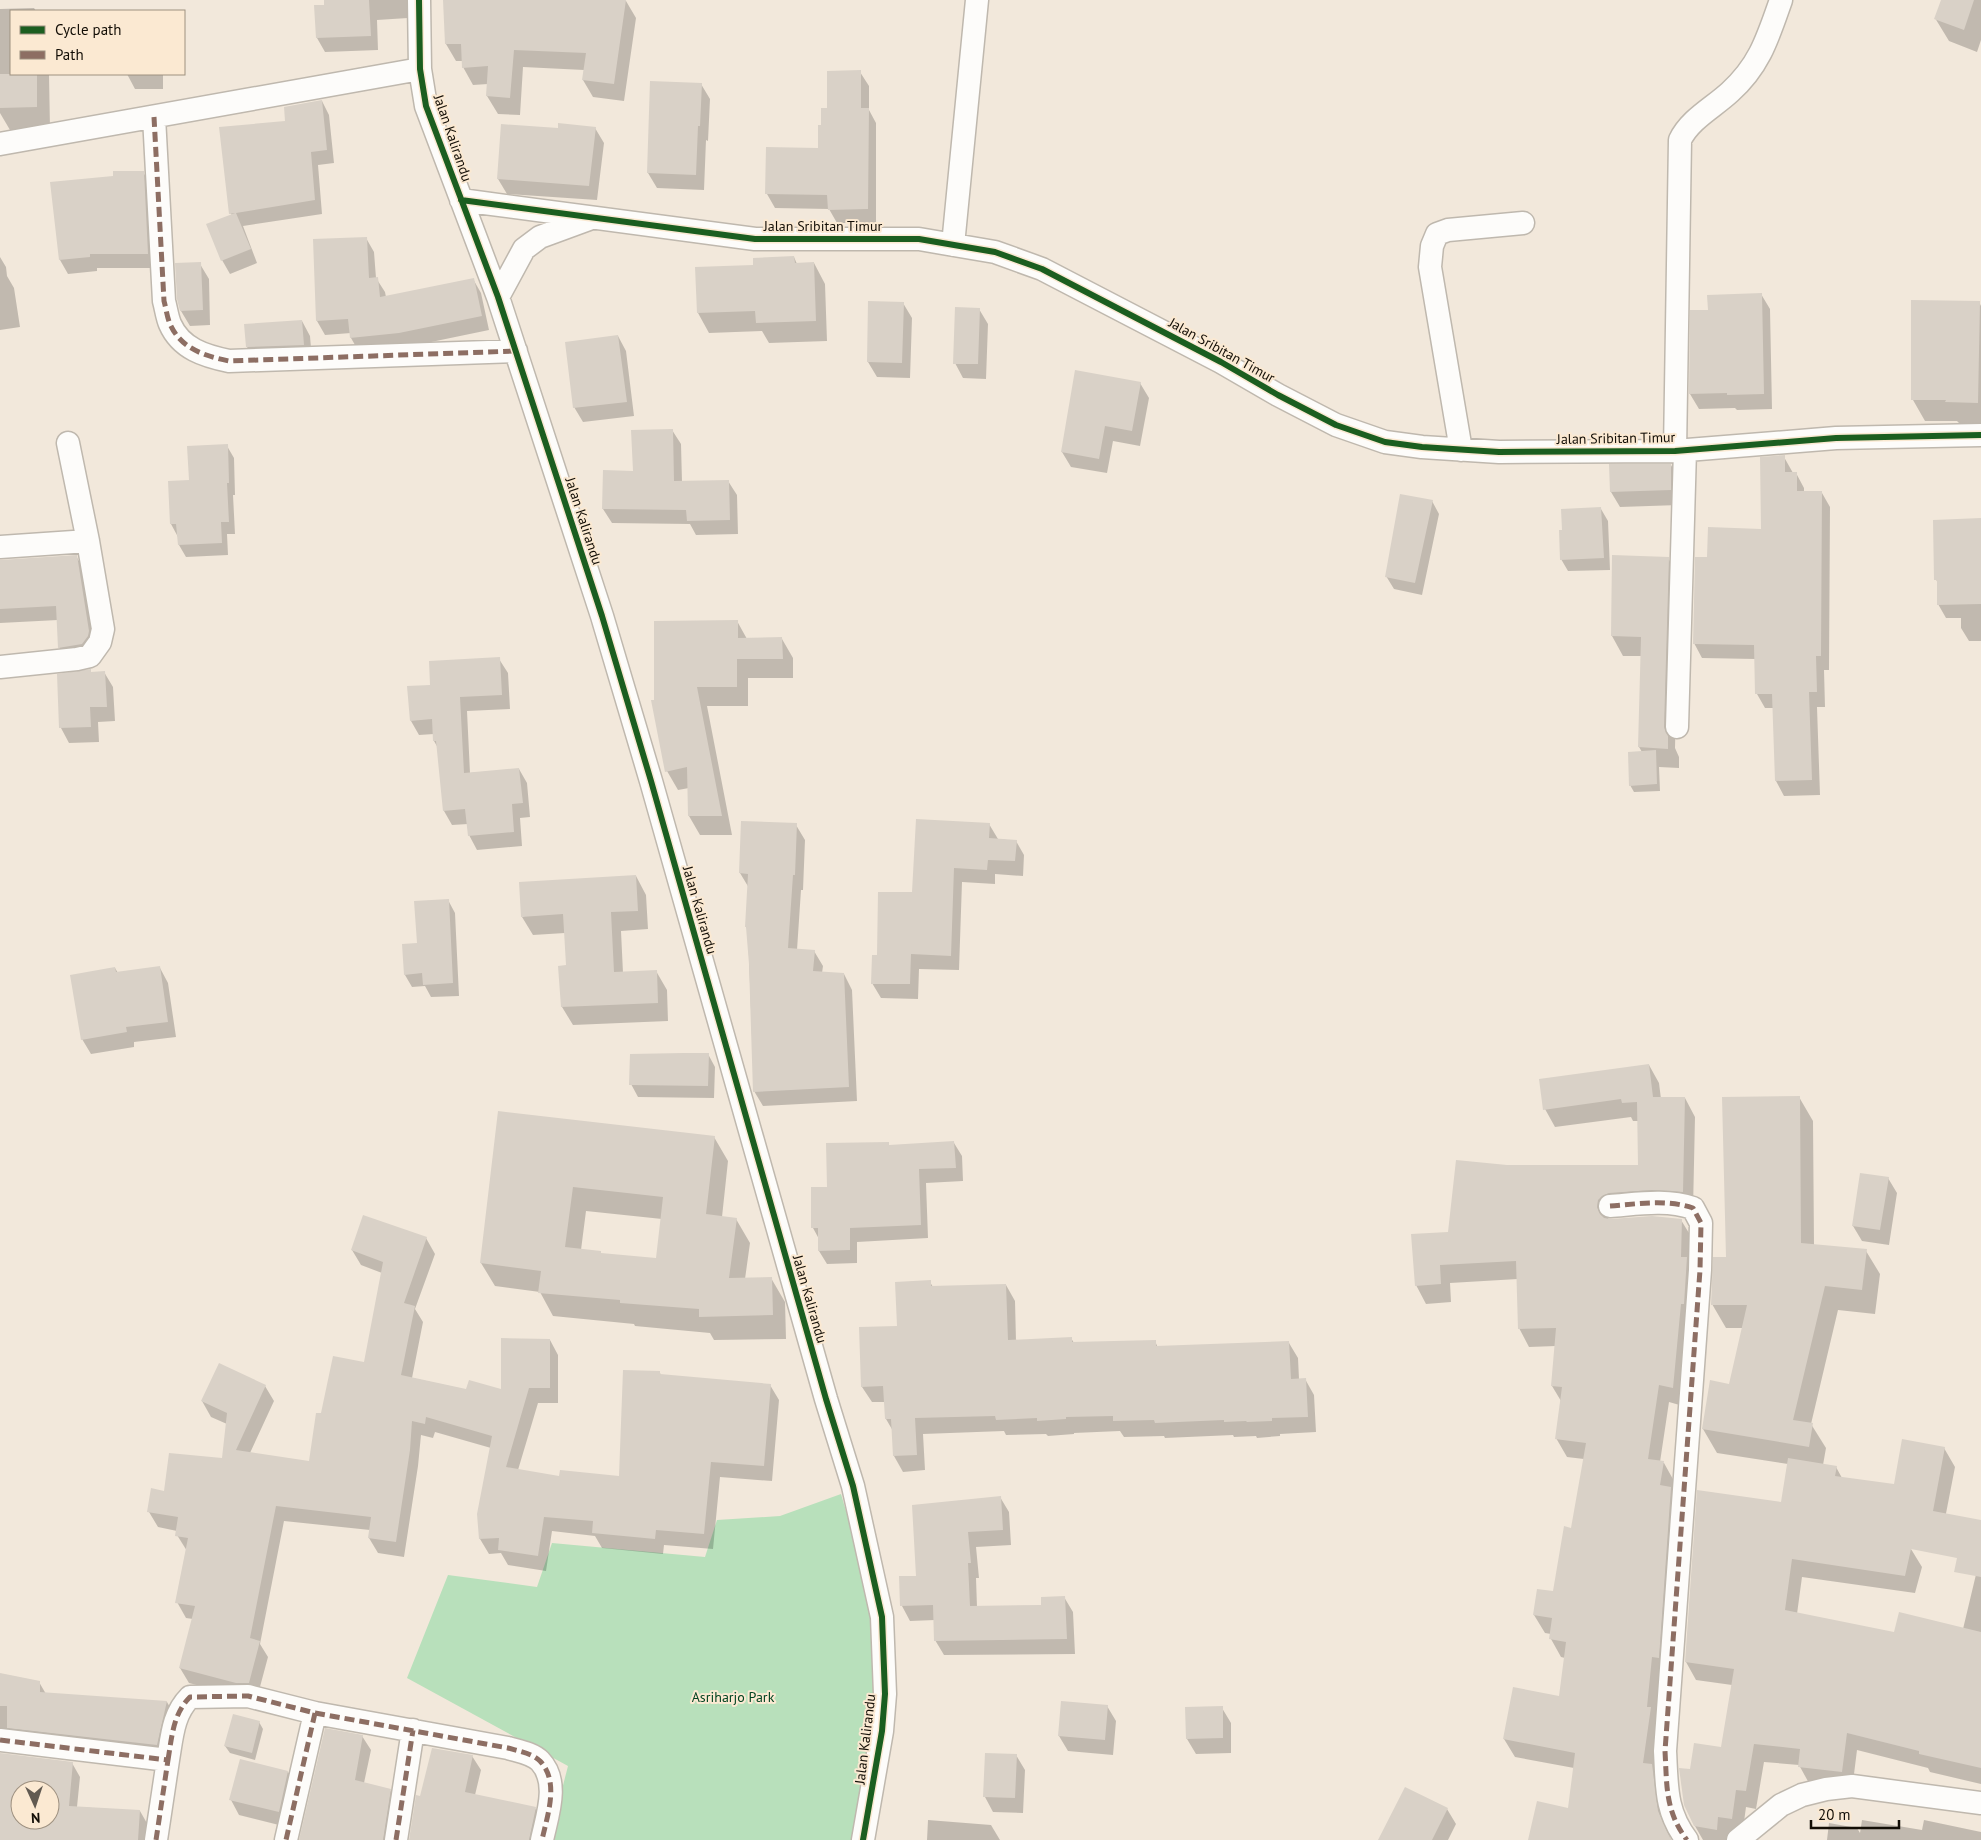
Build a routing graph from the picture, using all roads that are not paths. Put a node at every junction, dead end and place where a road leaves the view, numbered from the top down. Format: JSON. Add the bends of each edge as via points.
{"nodes":[{"id":1,"x":419,"y":0,"type":"edge"},
{"id":2,"x":977,"y":0,"type":"edge"},
{"id":3,"x":1781,"y":0,"type":"edge"},
{"id":4,"x":420,"y":69,"type":"junction"},
{"id":5,"x":154,"y":117,"type":"junction"},
{"id":6,"x":0,"y":144,"type":"edge"},
{"id":7,"x":461,"y":200,"type":"junction"},
{"id":8,"x":593,"y":218,"type":"junction"},
{"id":9,"x":1523,"y":223,"type":"dead end"},
{"id":10,"x":953,"y":245,"type":"junction"},
{"id":11,"x":498,"y":297,"type":"junction"},
{"id":12,"x":516,"y":351,"type":"junction"},
{"id":13,"x":1981,"y":435,"type":"edge"},
{"id":14,"x":68,"y":443,"type":"dead end"},
{"id":15,"x":1461,"y":450,"type":"junction"},
{"id":16,"x":1680,"y":450,"type":"junction"},
{"id":17,"x":88,"y":541,"type":"junction"},
{"id":18,"x":0,"y":548,"type":"edge"},
{"id":19,"x":0,"y":667,"type":"edge"},
{"id":20,"x":1677,"y":727,"type":"dead end"},
{"id":21,"x":1610,"y":1206,"type":"dead end"},
{"id":22,"x":315,"y":1713,"type":"junction"},
{"id":23,"x":414,"y":1730,"type":"junction"},
{"id":24,"x":0,"y":1740,"type":"edge"},
{"id":25,"x":168,"y":1760,"type":"junction"},
{"id":26,"x":1981,"y":1803,"type":"edge"},
{"id":27,"x":156,"y":1840,"type":"edge"},
{"id":28,"x":286,"y":1840,"type":"edge"},
{"id":29,"x":396,"y":1840,"type":"edge"},
{"id":30,"x":542,"y":1840,"type":"edge"},
{"id":31,"x":863,"y":1840,"type":"edge"},
{"id":32,"x":1687,"y":1840,"type":"edge"},
{"id":33,"x":1738,"y":1840,"type":"edge"}],
"edges":[{"from":1,"to":4,"type":"street","name":"Jalan Kalirandu"},
{"from":2,"to":10,"type":"street"},
{"from":3,"to":16,"type":"street","via":[[1766,45],[1754,67],[1690,126],[1680,140]]},
{"from":4,"to":5,"type":"street"},
{"from":4,"to":7,"type":"street","name":"Jalan Kalirandu","via":[[426,106]]},
{"from":5,"to":6,"type":"street"},
{"from":5,"to":12,"type":"street","via":[[164,301],[170,324],[183,343],[205,356],[229,361]]},
{"from":7,"to":8,"type":"street","name":"Jalan Sribitan Timur"},
{"from":7,"to":11,"type":"street","name":"Jalan Kalirandu"},
{"from":8,"to":10,"type":"street","name":"Jalan Sribitan Timur","via":[[755,239],[919,239]]},
{"from":8,"to":11,"type":"street","name":"Jalan Sribitan Timur","via":[[540,237],[524,249]]},
{"from":9,"to":15,"type":"street","via":[[1448,230],[1437,234],[1432,246],[1430,267]]},
{"from":10,"to":15,"type":"street","name":"Jalan Sribitan Timur","via":[[995,252],[1042,269],[1336,425],[1385,442]]},
{"from":11,"to":12,"type":"street","name":"Jalan Kalirandu"},
{"from":12,"to":31,"type":"street","name":"Jalan Kalirandu","via":[[649,772],[853,1486],[882,1617],[885,1694],[882,1731]]},
{"from":13,"to":16,"type":"street","name":"Jalan Sribitan Timur","via":[[1836,438]]},
{"from":14,"to":17,"type":"street"},
{"from":15,"to":16,"type":"street","name":"Jalan Sribitan Timur"},
{"from":16,"to":20,"type":"street"},
{"from":17,"to":18,"type":"street"},
{"from":17,"to":19,"type":"street","via":[[103,629],[100,642],[90,656]]},
{"from":21,"to":32,"type":"street","via":[[1657,1202],[1684,1206],[1693,1208],[1701,1223],[1665,1751],[1671,1814]]},
{"from":22,"to":23,"type":"street"},
{"from":22,"to":25,"type":"street","via":[[248,1696],[190,1696],[175,1719]]},
{"from":22,"to":28,"type":"street"},
{"from":23,"to":29,"type":"street"},
{"from":23,"to":30,"type":"street","via":[[508,1748],[540,1760],[547,1772],[552,1798]]},
{"from":24,"to":25,"type":"street"},
{"from":25,"to":27,"type":"street"},
{"from":26,"to":33,"type":"street","via":[[1852,1786],[1826,1789],[1781,1805]]}]}
